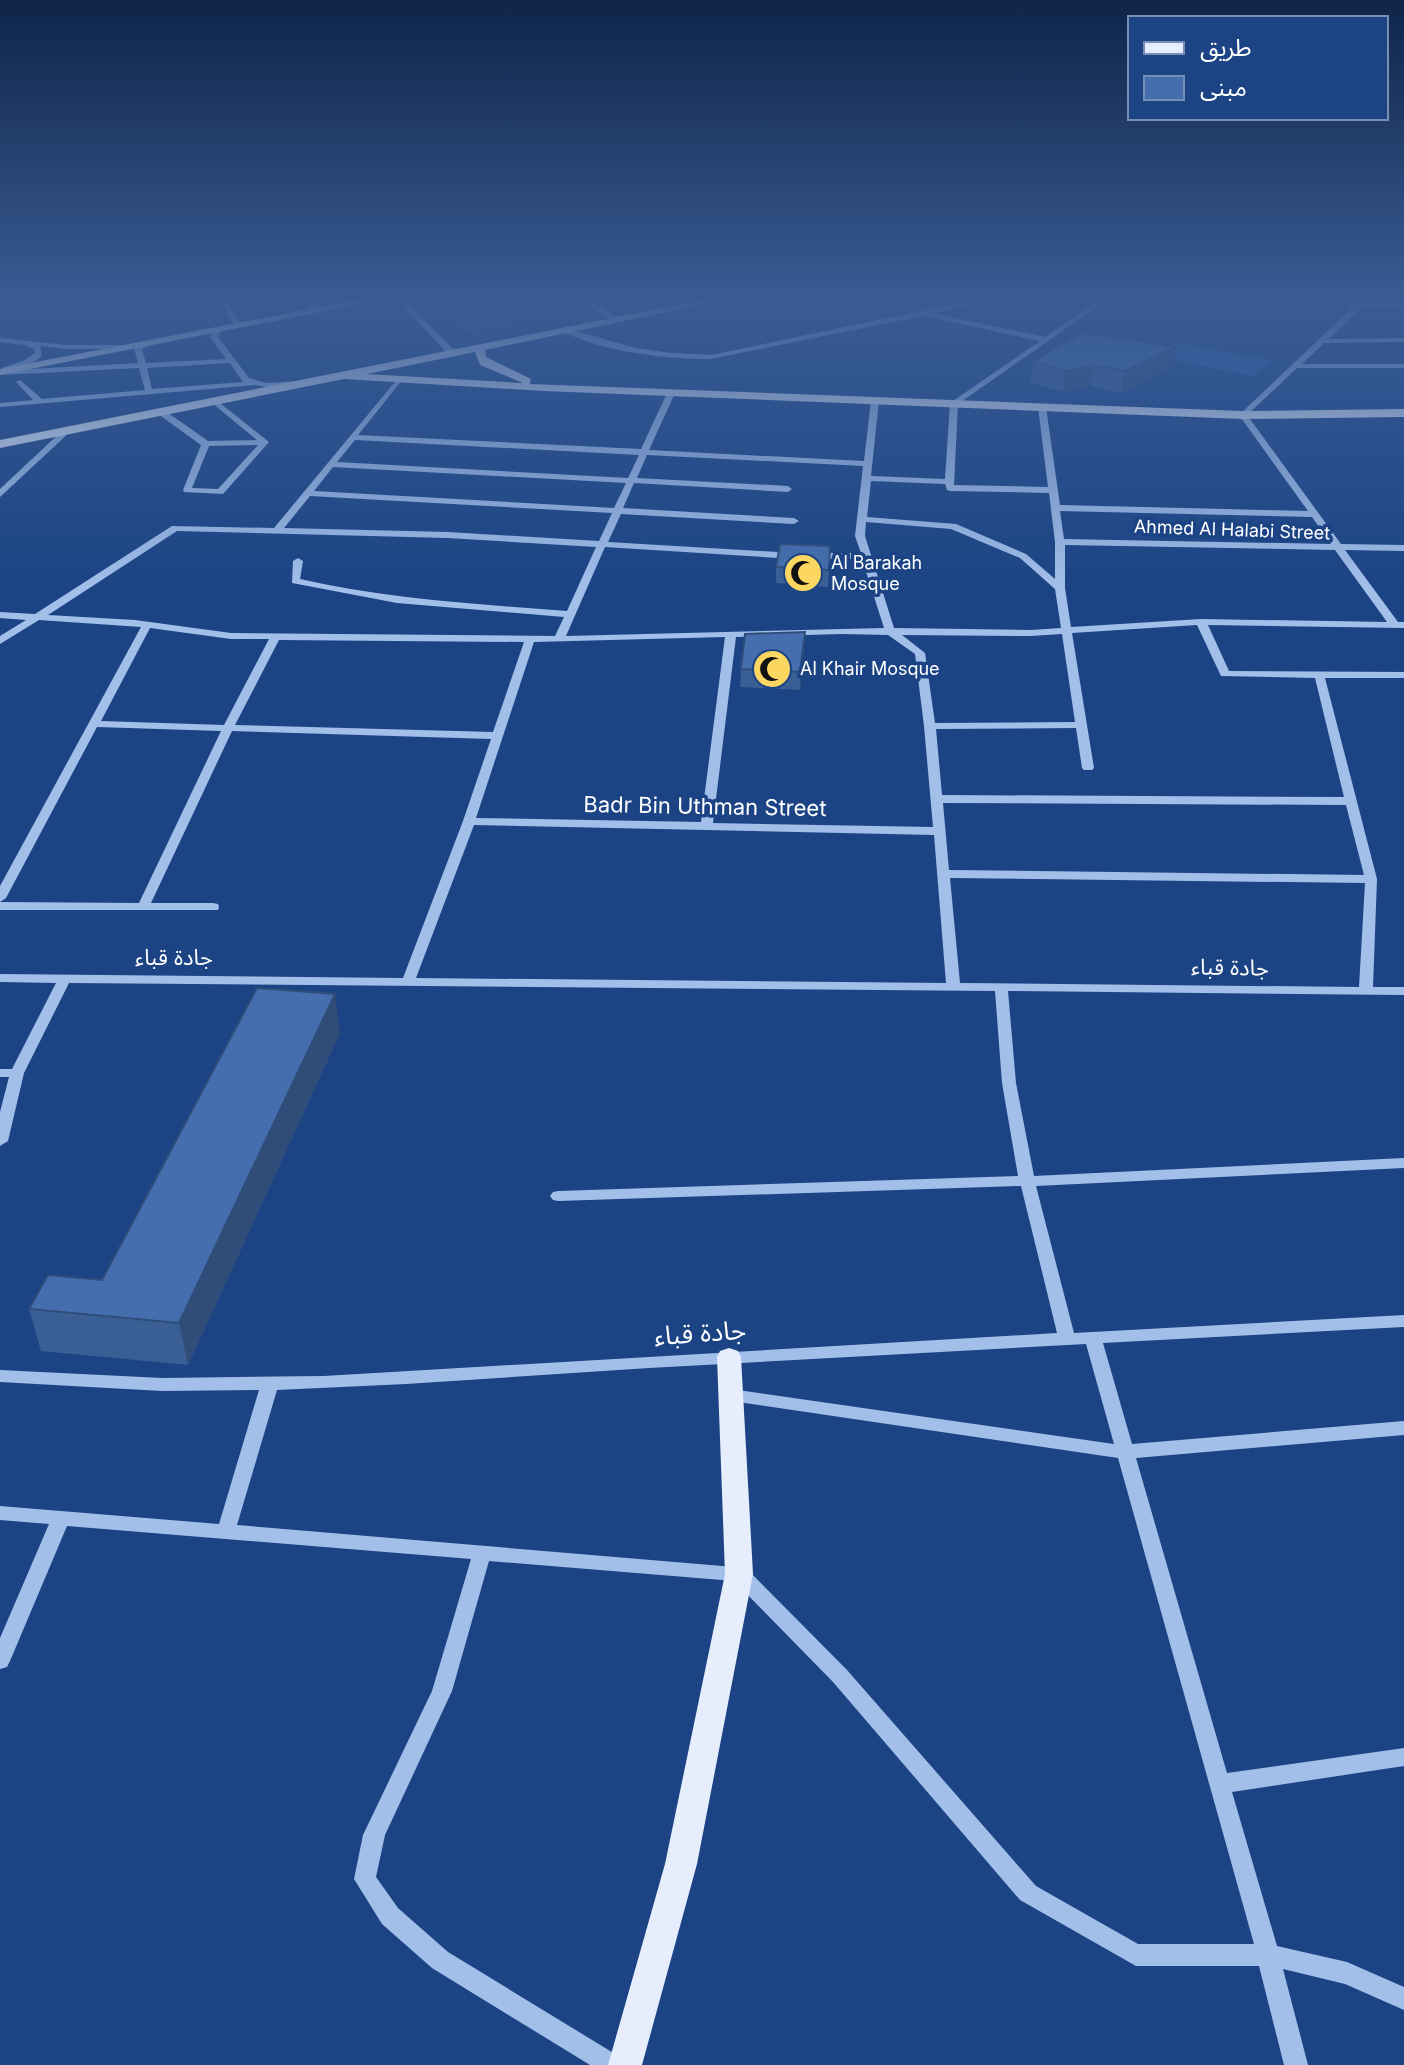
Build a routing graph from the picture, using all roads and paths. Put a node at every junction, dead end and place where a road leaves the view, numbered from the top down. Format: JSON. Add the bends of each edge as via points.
{"nodes":[{"id":1,"x":31,"y":393,"type":"edge"},
{"id":2,"x":134,"y":393,"type":"edge"},
{"id":3,"x":252,"y":393,"type":"edge"},
{"id":4,"x":388,"y":393,"type":"edge"},
{"id":5,"x":671,"y":393,"type":"edge"},
{"id":6,"x":682,"y":393,"type":"edge"},
{"id":7,"x":968,"y":393,"type":"edge"},
{"id":8,"x":1266,"y":393,"type":"edge"},
{"id":9,"x":875,"y":400,"type":"junction"},
{"id":10,"x":215,"y":401,"type":"junction"},
{"id":11,"x":40,"y":402,"type":"junction"},
{"id":12,"x":954,"y":403,"type":"junction"},
{"id":13,"x":0,"y":405,"type":"edge"},
{"id":14,"x":1042,"y":407,"type":"junction"},
{"id":15,"x":161,"y":412,"type":"junction"},
{"id":16,"x":1404,"y":413,"type":"edge"},
{"id":17,"x":1243,"y":415,"type":"junction"},
{"id":18,"x":68,"y":430,"type":"junction"},
{"id":19,"x":354,"y":437,"type":"junction"},
{"id":20,"x":265,"y":442,"type":"junction"},
{"id":21,"x":0,"y":444,"type":"edge"},
{"id":22,"x":206,"y":444,"type":"junction"},
{"id":23,"x":644,"y":452,"type":"junction"},
{"id":24,"x":332,"y":464,"type":"junction"},
{"id":25,"x":869,"y":464,"type":"junction"},
{"id":26,"x":867,"y":478,"type":"junction"},
{"id":27,"x":631,"y":481,"type":"junction"},
{"id":28,"x":949,"y":482,"type":"junction"},
{"id":29,"x":788,"y":489,"type":"dead end"},
{"id":30,"x":1053,"y":490,"type":"junction"},
{"id":31,"x":308,"y":493,"type":"junction"},
{"id":32,"x":0,"y":494,"type":"edge"},
{"id":33,"x":1055,"y":508,"type":"junction"},
{"id":34,"x":617,"y":512,"type":"junction"},
{"id":35,"x":1314,"y":514,"type":"junction"},
{"id":36,"x":862,"y":519,"type":"junction"},
{"id":37,"x":794,"y":521,"type":"dead end"},
{"id":38,"x":278,"y":529,"type":"junction"},
{"id":39,"x":1060,"y":542,"type":"junction"},
{"id":40,"x":602,"y":545,"type":"junction"},
{"id":41,"x":1404,"y":548,"type":"edge"},
{"id":42,"x":1340,"y":549,"type":"junction"},
{"id":43,"x":867,"y":556,"type":"junction"},
{"id":44,"x":298,"y":561,"type":"dead end"},
{"id":45,"x":1060,"y":588,"type":"junction"},
{"id":46,"x":571,"y":614,"type":"junction"},
{"id":47,"x":0,"y":615,"type":"edge"},
{"id":48,"x":37,"y":617,"type":"junction"},
{"id":49,"x":1201,"y":622,"type":"junction"},
{"id":50,"x":1399,"y":624,"type":"edge"},
{"id":51,"x":147,"y":625,"type":"junction"},
{"id":52,"x":1069,"y":630,"type":"junction"},
{"id":53,"x":890,"y":631,"type":"junction"},
{"id":54,"x":731,"y":634,"type":"junction"},
{"id":55,"x":276,"y":636,"type":"junction"},
{"id":56,"x":530,"y":639,"type":"junction"},
{"id":57,"x":559,"y":639,"type":"junction"},
{"id":58,"x":0,"y":641,"type":"edge"},
{"id":59,"x":1319,"y":674,"type":"junction"},
{"id":60,"x":1404,"y":675,"type":"edge"},
{"id":61,"x":92,"y":724,"type":"junction"},
{"id":62,"x":1082,"y":725,"type":"junction"},
{"id":63,"x":930,"y":726,"type":"junction"},
{"id":64,"x":228,"y":728,"type":"junction"},
{"id":65,"x":499,"y":736,"type":"junction"},
{"id":66,"x":1088,"y":768,"type":"dead end"},
{"id":67,"x":937,"y":799,"type":"junction"},
{"id":68,"x":1351,"y":801,"type":"junction"},
{"id":69,"x":469,"y":821,"type":"junction"},
{"id":70,"x":707,"y":826,"type":"junction"},
{"id":71,"x":939,"y":831,"type":"junction"},
{"id":72,"x":943,"y":874,"type":"junction"},
{"id":73,"x":1371,"y":879,"type":"junction"},
{"id":74,"x":0,"y":898,"type":"edge"},
{"id":75,"x":0,"y":906,"type":"edge"},
{"id":76,"x":143,"y":907,"type":"junction"},
{"id":77,"x":213,"y":907,"type":"dead end"},
{"id":78,"x":0,"y":978,"type":"edge"},
{"id":79,"x":65,"y":978,"type":"junction"},
{"id":80,"x":408,"y":981,"type":"junction"},
{"id":81,"x":953,"y":985,"type":"junction"},
{"id":82,"x":1001,"y":986,"type":"junction"},
{"id":83,"x":1366,"y":990,"type":"junction"},
{"id":84,"x":1404,"y":991,"type":"edge"},
{"id":85,"x":0,"y":1073,"type":"edge"},
{"id":86,"x":17,"y":1073,"type":"junction"},
{"id":87,"x":0,"y":1141,"type":"edge"},
{"id":88,"x":1404,"y":1163,"type":"edge"},
{"id":89,"x":1027,"y":1181,"type":"junction"},
{"id":90,"x":558,"y":1196,"type":"dead end"},
{"id":91,"x":1404,"y":1321,"type":"edge"},
{"id":92,"x":1093,"y":1338,"type":"junction"},
{"id":93,"x":1067,"y":1339,"type":"junction"},
{"id":94,"x":729,"y":1357,"type":"junction"},
{"id":95,"x":0,"y":1376,"type":"edge"},
{"id":96,"x":269,"y":1386,"type":"junction"},
{"id":97,"x":731,"y":1395,"type":"junction"},
{"id":98,"x":1404,"y":1428,"type":"edge"},
{"id":99,"x":1124,"y":1452,"type":"junction"},
{"id":100,"x":0,"y":1513,"type":"edge"},
{"id":101,"x":61,"y":1518,"type":"junction"},
{"id":102,"x":226,"y":1532,"type":"junction"},
{"id":103,"x":482,"y":1554,"type":"junction"},
{"id":104,"x":739,"y":1574,"type":"junction"},
{"id":105,"x":0,"y":1661,"type":"edge"},
{"id":106,"x":1404,"y":1757,"type":"edge"},
{"id":107,"x":1219,"y":1784,"type":"junction"},
{"id":108,"x":1268,"y":1955,"type":"junction"},
{"id":109,"x":1404,"y":1999,"type":"edge"},
{"id":110,"x":612,"y":2065,"type":"edge"},
{"id":111,"x":625,"y":2065,"type":"edge"},
{"id":112,"x":1296,"y":2065,"type":"edge"}],
"edges":[{"from":1,"to":11,"type":"street"},
{"from":2,"to":11,"type":"street"},
{"from":3,"to":10,"type":"main road"},
{"from":4,"to":19,"type":"street"},
{"from":5,"to":23,"type":"street"},
{"from":6,"to":9,"type":"main road"},
{"from":7,"to":12,"type":"street"},
{"from":8,"to":17,"type":"street"},
{"from":9,"to":12,"type":"main road"},
{"from":9,"to":25,"type":"street"},
{"from":10,"to":15,"type":"main road"},
{"from":10,"to":20,"type":"street"},
{"from":11,"to":13,"type":"street"},
{"from":12,"to":14,"type":"main road"},
{"from":12,"to":28,"type":"street"},
{"from":14,"to":17,"type":"main road"},
{"from":14,"to":30,"type":"street"},
{"from":15,"to":18,"type":"main road"},
{"from":15,"to":22,"type":"street"},
{"from":16,"to":17,"type":"main road"},
{"from":17,"to":35,"type":"street"},
{"from":18,"to":21,"type":"main road"},
{"from":18,"to":32,"type":"street"},
{"from":19,"to":23,"type":"street"},
{"from":19,"to":24,"type":"street"},
{"from":20,"to":22,"type":"street"},
{"from":20,"to":22,"type":"street","via":[[220,492],[187,490]]},
{"from":23,"to":25,"type":"street"},
{"from":23,"to":27,"type":"street"},
{"from":24,"to":27,"type":"street"},
{"from":24,"to":31,"type":"street"},
{"from":25,"to":26,"type":"street"},
{"from":26,"to":28,"type":"street"},
{"from":26,"to":36,"type":"street"},
{"from":27,"to":29,"type":"street"},
{"from":27,"to":34,"type":"street"},
{"from":28,"to":30,"type":"street","via":[[950,488]]},
{"from":30,"to":33,"type":"street"},
{"from":31,"to":34,"type":"street"},
{"from":31,"to":38,"type":"street"},
{"from":33,"to":35,"type":"street"},
{"from":33,"to":39,"type":"street"},
{"from":34,"to":37,"type":"street"},
{"from":34,"to":40,"type":"street"},
{"from":35,"to":42,"type":"street"},
{"from":36,"to":43,"type":"street","via":[[860,536]]},
{"from":36,"to":45,"type":"street","via":[[953,526],[1023,556]]},
{"from":38,"to":40,"type":"street"},
{"from":38,"to":48,"type":"street","via":[[175,528]]},
{"from":39,"to":42,"type":"street","name":"Ahmed Al Halabi Street"},
{"from":39,"to":45,"type":"street"},
{"from":40,"to":43,"type":"street"},
{"from":40,"to":46,"type":"street"},
{"from":41,"to":42,"type":"street","name":"Ahmed Al Halabi Street"},
{"from":42,"to":50,"type":"street"},
{"from":43,"to":53,"type":"street"},
{"from":44,"to":46,"type":"street","via":[[295,581],[334,591]]},
{"from":45,"to":52,"type":"street"},
{"from":46,"to":57,"type":"street"},
{"from":47,"to":48,"type":"street"},
{"from":48,"to":51,"type":"street"},
{"from":48,"to":58,"type":"street"},
{"from":49,"to":50,"type":"street"},
{"from":49,"to":52,"type":"street"},
{"from":49,"to":59,"type":"street","via":[[1225,674]]},
{"from":51,"to":55,"type":"street"},
{"from":51,"to":61,"type":"street"},
{"from":52,"to":53,"type":"street"},
{"from":52,"to":62,"type":"street"},
{"from":53,"to":54,"type":"street"},
{"from":53,"to":63,"type":"street","via":[[920,653]]},
{"from":54,"to":57,"type":"street"},
{"from":54,"to":70,"type":"street"},
{"from":55,"to":56,"type":"street"},
{"from":55,"to":64,"type":"street"},
{"from":56,"to":57,"type":"street"},
{"from":56,"to":65,"type":"street"},
{"from":59,"to":60,"type":"street"},
{"from":59,"to":68,"type":"street"},
{"from":61,"to":64,"type":"street"},
{"from":61,"to":74,"type":"street"},
{"from":62,"to":63,"type":"street"},
{"from":62,"to":66,"type":"street"},
{"from":63,"to":67,"type":"street"},
{"from":64,"to":65,"type":"street"},
{"from":64,"to":76,"type":"street"},
{"from":65,"to":69,"type":"street"},
{"from":67,"to":68,"type":"street"},
{"from":67,"to":71,"type":"street"},
{"from":68,"to":73,"type":"street"},
{"from":69,"to":70,"type":"street","name":"Badr Bin Uthman Street"},
{"from":69,"to":80,"type":"street"},
{"from":70,"to":71,"type":"street","name":"Badr Bin Uthman Street"},
{"from":71,"to":72,"type":"street"},
{"from":72,"to":73,"type":"street"},
{"from":72,"to":81,"type":"street"},
{"from":73,"to":83,"type":"street"},
{"from":75,"to":76,"type":"street"},
{"from":76,"to":77,"type":"street"},
{"from":78,"to":79,"type":"street","name":"جادة قباء"},
{"from":79,"to":80,"type":"street","name":"جادة قباء"},
{"from":79,"to":86,"type":"street"},
{"from":80,"to":81,"type":"street","name":"جادة قباء"},
{"from":81,"to":82,"type":"street","name":"جادة قباء"},
{"from":82,"to":83,"type":"street","name":"جادة قباء"},
{"from":82,"to":89,"type":"street","via":[[1009,1083]]},
{"from":83,"to":84,"type":"street","name":"جادة قباء"},
{"from":85,"to":86,"type":"street"},
{"from":86,"to":87,"type":"street"},
{"from":88,"to":89,"type":"street"},
{"from":89,"to":90,"type":"street"},
{"from":89,"to":93,"type":"street"},
{"from":91,"to":92,"type":"street","name":"جادة قباء"},
{"from":92,"to":93,"type":"street","name":"جادة قباء"},
{"from":92,"to":99,"type":"street"},
{"from":93,"to":94,"type":"street","name":"جادة قباء"},
{"from":94,"to":96,"type":"street","name":"جادة قباء"},
{"from":94,"to":97,"type":"main road"},
{"from":95,"to":96,"type":"street","name":"جادة قباء","via":[[74,1383]]},
{"from":96,"to":102,"type":"street"},
{"from":97,"to":99,"type":"street"},
{"from":97,"to":104,"type":"main road"},
{"from":98,"to":99,"type":"street"},
{"from":99,"to":107,"type":"street"},
{"from":100,"to":101,"type":"street"},
{"from":101,"to":102,"type":"street"},
{"from":101,"to":105,"type":"street"},
{"from":102,"to":103,"type":"street"},
{"from":103,"to":104,"type":"street"},
{"from":103,"to":110,"type":"street","via":[[442,1691],[374,1835],[365,1879],[390,1916],[440,1960]]},
{"from":104,"to":108,"type":"street","via":[[840,1676],[1028,1893],[1136,1955]]},
{"from":104,"to":111,"type":"main road","via":[[681,1864]]},
{"from":106,"to":107,"type":"street"},
{"from":107,"to":108,"type":"street"},
{"from":108,"to":109,"type":"street","via":[[1347,1973]]},
{"from":108,"to":112,"type":"street"}]}
